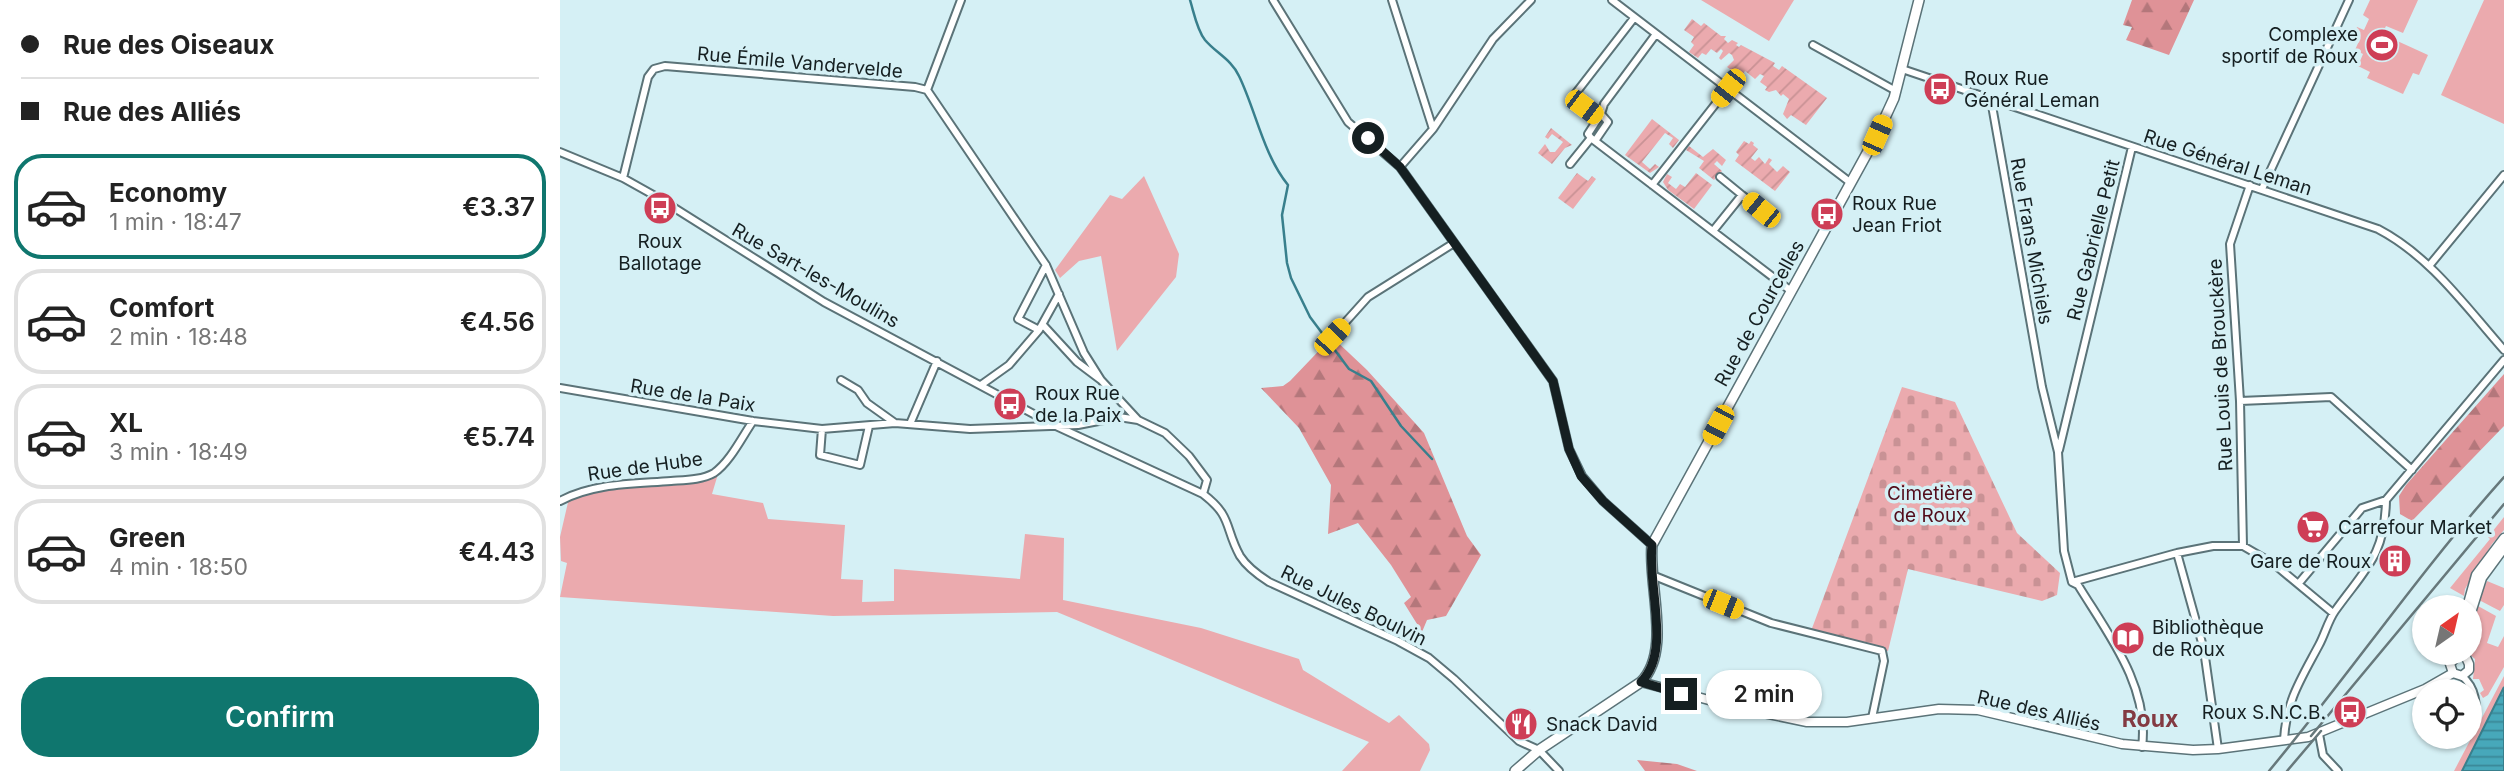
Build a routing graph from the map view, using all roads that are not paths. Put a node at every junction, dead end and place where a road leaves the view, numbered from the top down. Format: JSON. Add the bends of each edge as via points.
{"nodes":[{"id":1,"x":961,"y":0,"type":"edge"},
{"id":2,"x":1273,"y":0,"type":"edge"},
{"id":3,"x":1392,"y":0,"type":"edge"},
{"id":4,"x":1531,"y":0,"type":"edge"},
{"id":5,"x":1612,"y":0,"type":"edge"},
{"id":6,"x":1919,"y":0,"type":"edge"},
{"id":7,"x":2349,"y":0,"type":"edge"},
{"id":8,"x":1634,"y":18,"type":"junction"},
{"id":9,"x":1656,"y":34,"type":"junction"},
{"id":10,"x":1813,"y":45,"type":"dead end"},
{"id":11,"x":1902,"y":69,"type":"junction"},
{"id":12,"x":1728,"y":88,"type":"junction"},
{"id":13,"x":927,"y":90,"type":"junction"},
{"id":14,"x":1896,"y":91,"type":"junction"},
{"id":15,"x":1991,"y":100,"type":"junction"},
{"id":16,"x":1600,"y":116,"type":"junction"},
{"id":17,"x":1433,"y":129,"type":"junction"},
{"id":18,"x":1591,"y":138,"type":"junction"},
{"id":19,"x":2132,"y":146,"type":"junction"},
{"id":20,"x":560,"y":152,"type":"edge"},
{"id":21,"x":1570,"y":164,"type":"dead end"},
{"id":22,"x":1400,"y":167,"type":"junction"},
{"id":23,"x":2504,"y":175,"type":"edge"},
{"id":24,"x":1720,"y":177,"type":"dead end"},
{"id":25,"x":623,"y":178,"type":"junction"},
{"id":26,"x":1851,"y":183,"type":"junction"},
{"id":27,"x":1652,"y":185,"type":"junction"},
{"id":28,"x":2250,"y":185,"type":"junction"},
{"id":29,"x":2262,"y":189,"type":"junction"},
{"id":30,"x":1742,"y":195,"type":"junction"},
{"id":31,"x":1761,"y":210,"type":"dead end"},
{"id":32,"x":1713,"y":231,"type":"junction"},
{"id":33,"x":1454,"y":243,"type":"junction"},
{"id":34,"x":1046,"y":265,"type":"junction"},
{"id":35,"x":2429,"y":266,"type":"junction"},
{"id":36,"x":1791,"y":291,"type":"junction"},
{"id":37,"x":1059,"y":295,"type":"junction"},
{"id":38,"x":1041,"y":328,"type":"junction"},
{"id":39,"x":1332,"y":337,"type":"dead end"},
{"id":40,"x":2504,"y":350,"type":"edge"},
{"id":41,"x":2504,"y":360,"type":"edge"},
{"id":42,"x":937,"y":361,"type":"junction"},
{"id":43,"x":841,"y":380,"type":"dead end"},
{"id":44,"x":1101,"y":380,"type":"junction"},
{"id":45,"x":981,"y":385,"type":"junction"},
{"id":46,"x":560,"y":388,"type":"edge"},
{"id":47,"x":2240,"y":401,"type":"junction"},
{"id":48,"x":753,"y":421,"type":"junction"},
{"id":49,"x":1138,"y":421,"type":"junction"},
{"id":50,"x":895,"y":423,"type":"junction"},
{"id":51,"x":909,"y":424,"type":"junction"},
{"id":52,"x":869,"y":426,"type":"junction"},
{"id":53,"x":1056,"y":426,"type":"junction"},
{"id":54,"x":822,"y":429,"type":"junction"},
{"id":55,"x":2058,"y":452,"type":"junction"},
{"id":56,"x":2412,"y":470,"type":"junction"},
{"id":57,"x":1203,"y":494,"type":"junction"},
{"id":58,"x":2386,"y":500,"type":"junction"},
{"id":59,"x":560,"y":501,"type":"edge"},
{"id":60,"x":2504,"y":538,"type":"edge"},
{"id":61,"x":1652,"y":545,"type":"junction"},
{"id":62,"x":2243,"y":546,"type":"junction"},
{"id":63,"x":2504,"y":548,"type":"edge"},
{"id":64,"x":2177,"y":553,"type":"junction"},
{"id":65,"x":1652,"y":575,"type":"junction"},
{"id":66,"x":2072,"y":582,"type":"junction"},
{"id":67,"x":2299,"y":583,"type":"junction"},
{"id":68,"x":2470,"y":595,"type":"edge"},
{"id":69,"x":2477,"y":595,"type":"edge"},
{"id":70,"x":2333,"y":613,"type":"junction"},
{"id":71,"x":2450,"y":665,"type":"edge"},
{"id":72,"x":2469,"y":665,"type":"edge"},
{"id":73,"x":2453,"y":673,"type":"junction"},
{"id":74,"x":2465,"y":673,"type":"junction"},
{"id":75,"x":2467,"y":679,"type":"edge"},
{"id":76,"x":1641,"y":682,"type":"junction"},
{"id":77,"x":1872,"y":718,"type":"junction"},
{"id":78,"x":2319,"y":734,"type":"junction"},
{"id":79,"x":2284,"y":740,"type":"junction"},
{"id":80,"x":2142,"y":747,"type":"junction"},
{"id":81,"x":2218,"y":749,"type":"junction"},
{"id":82,"x":1539,"y":750,"type":"junction"},
{"id":83,"x":1515,"y":771,"type":"edge"},
{"id":84,"x":1559,"y":771,"type":"edge"},
{"id":85,"x":2338,"y":771,"type":"edge"}],
"edges":[{"from":1,"to":13,"type":"street"},
{"from":2,"to":22,"type":"street","via":[[1348,122]]},
{"from":3,"to":17,"type":"street"},
{"from":4,"to":17,"type":"street","via":[[1493,39]]},
{"from":5,"to":8,"type":"street"},
{"from":6,"to":11,"type":"main road","name":"Rue de Courcelles"},
{"from":7,"to":29,"type":"street"},
{"from":8,"to":9,"type":"street"},
{"from":8,"to":16,"type":"street","via":[[1572,98]]},
{"from":9,"to":12,"type":"street"},
{"from":9,"to":16,"type":"street"},
{"from":10,"to":14,"type":"street"},
{"from":11,"to":14,"type":"main road","name":"Rue de Courcelles"},
{"from":11,"to":15,"type":"street","name":"Rue Général Leman"},
{"from":12,"to":26,"type":"street"},
{"from":12,"to":27,"type":"street"},
{"from":13,"to":25,"type":"street","name":"Rue Émile Vandervelde","via":[[666,66],[654,69]]},
{"from":13,"to":34,"type":"street","name":"Rue Émile Vandervelde"},
{"from":14,"to":26,"type":"main road","name":"Rue de Courcelles"},
{"from":15,"to":19,"type":"street","name":"Rue Général Leman"},
{"from":15,"to":55,"type":"street","name":"Rue Frans Michiels","via":[[2042,387]]},
{"from":16,"to":18,"type":"street","via":[[1608,122]]},
{"from":17,"to":22,"type":"street"},
{"from":18,"to":21,"type":"street"},
{"from":18,"to":27,"type":"street"},
{"from":19,"to":28,"type":"street","name":"Rue Général Leman"},
{"from":19,"to":55,"type":"street","name":"Rue Gabrielle Petit"},
{"from":20,"to":25,"type":"street","name":"Rue Sart-les-Moulins"},
{"from":22,"to":33,"type":"street"},
{"from":23,"to":35,"type":"street"},
{"from":24,"to":30,"type":"street"},
{"from":25,"to":42,"type":"street","name":"Rue Sart-les-Moulins","via":[[824,302]]},
{"from":26,"to":36,"type":"main road","name":"Rue de Courcelles"},
{"from":27,"to":32,"type":"street"},
{"from":28,"to":29,"type":"street","name":"Rue Général Leman"},
{"from":28,"to":47,"type":"street","name":"Rue Louis de Brouckère","via":[[2230,244]]},
{"from":29,"to":35,"type":"street","name":"Rue Général Leman","via":[[2378,229]]},
{"from":30,"to":31,"type":"street"},
{"from":30,"to":32,"type":"street"},
{"from":32,"to":36,"type":"street"},
{"from":33,"to":39,"type":"street","via":[[1368,297]]},
{"from":33,"to":61,"type":"street","via":[[1553,381],[1569,449],[1581,476]]},
{"from":34,"to":37,"type":"street","name":"Rue Émile Vandervelde"},
{"from":34,"to":38,"type":"street","via":[[1018,319]]},
{"from":35,"to":40,"type":"street","name":"Rue Général Leman"},
{"from":36,"to":61,"type":"main road","name":"Rue de Courcelles"},
{"from":37,"to":38,"type":"street"},
{"from":37,"to":44,"type":"street","name":"Rue Émile Vandervelde"},
{"from":38,"to":44,"type":"street"},
{"from":38,"to":45,"type":"street","via":[[1009,365]]},
{"from":41,"to":56,"type":"street"},
{"from":42,"to":45,"type":"street","name":"Rue Sart-les-Moulins"},
{"from":42,"to":51,"type":"street"},
{"from":43,"to":50,"type":"street"},
{"from":44,"to":49,"type":"street"},
{"from":45,"to":53,"type":"street","name":"Rue Sart-les-Moulins"},
{"from":46,"to":48,"type":"street","name":"Rue de la Paix"},
{"from":47,"to":56,"type":"street","via":[[2331,397]]},
{"from":47,"to":62,"type":"street","name":"Rue Louis de Brouckère"},
{"from":48,"to":54,"type":"street","name":"Rue de la Paix"},
{"from":48,"to":59,"type":"street","name":"Rue de Hube","via":[[711,474],[578,491]]},
{"from":49,"to":53,"type":"street","name":"Rue de la Paix","via":[[1119,417]]},
{"from":49,"to":57,"type":"street","via":[[1165,433],[1189,456],[1207,480]]},
{"from":50,"to":51,"type":"street","name":"Rue de la Paix"},
{"from":50,"to":52,"type":"street","name":"Rue de la Paix"},
{"from":51,"to":53,"type":"street","name":"Rue de la Paix","via":[[970,429]]},
{"from":52,"to":54,"type":"street","name":"Rue de la Paix"},
{"from":52,"to":54,"type":"street","via":[[860,465],[820,455]]},
{"from":53,"to":57,"type":"street","name":"Rue Jules Boulvin"},
{"from":55,"to":66,"type":"street","via":[[2064,551]]},
{"from":56,"to":58,"type":"street"},
{"from":57,"to":82,"type":"street","name":"Rue Jules Boulvin","via":[[1219,507],[1241,558],[1255,573],[1429,659],[1519,741]]},
{"from":58,"to":67,"type":"street","via":[[2362,508]]},
{"from":58,"to":70,"type":"street","via":[[2386,523],[2376,556]]},
{"from":60,"to":68,"type":"street","via":[[2476,575]]},
{"from":61,"to":65,"type":"main road","name":"Rue de Courcelles"},
{"from":62,"to":64,"type":"street"},
{"from":62,"to":67,"type":"street"},
{"from":63,"to":69,"type":"street","via":[[2482,578]]},
{"from":64,"to":66,"type":"street"},
{"from":64,"to":81,"type":"street","via":[[2204,649]]},
{"from":65,"to":76,"type":"main road","name":"Rue de Courcelles","via":[[1657,652],[1650,673]]},
{"from":65,"to":77,"type":"street","via":[[1771,623],[1882,651]]},
{"from":66,"to":80,"type":"street","via":[[2121,656],[2138,696],[2144,718]]},
{"from":67,"to":70,"type":"street"},
{"from":70,"to":79,"type":"street","via":[[2291,698]]},
{"from":71,"to":73,"type":"street"},
{"from":72,"to":74,"type":"street"},
{"from":73,"to":74,"type":"street"},
{"from":73,"to":78,"type":"street","name":"Rue des Alliés"},
{"from":74,"to":75,"type":"street"},
{"from":76,"to":77,"type":"street","name":"Rue des Alliés","via":[[1791,720],[1819,723]]},
{"from":76,"to":82,"type":"main road"},
{"from":77,"to":80,"type":"street","name":"Rue des Alliés","via":[[1939,709],[1978,710]]},
{"from":78,"to":79,"type":"street","name":"Rue des Alliés"},
{"from":78,"to":85,"type":"street","via":[[2323,755]]},
{"from":79,"to":81,"type":"street","name":"Rue des Alliés"},
{"from":80,"to":81,"type":"street","name":"Rue des Alliés"},
{"from":82,"to":83,"type":"main road"},
{"from":82,"to":84,"type":"street","name":"Rue Jules Boulvin"}]}
